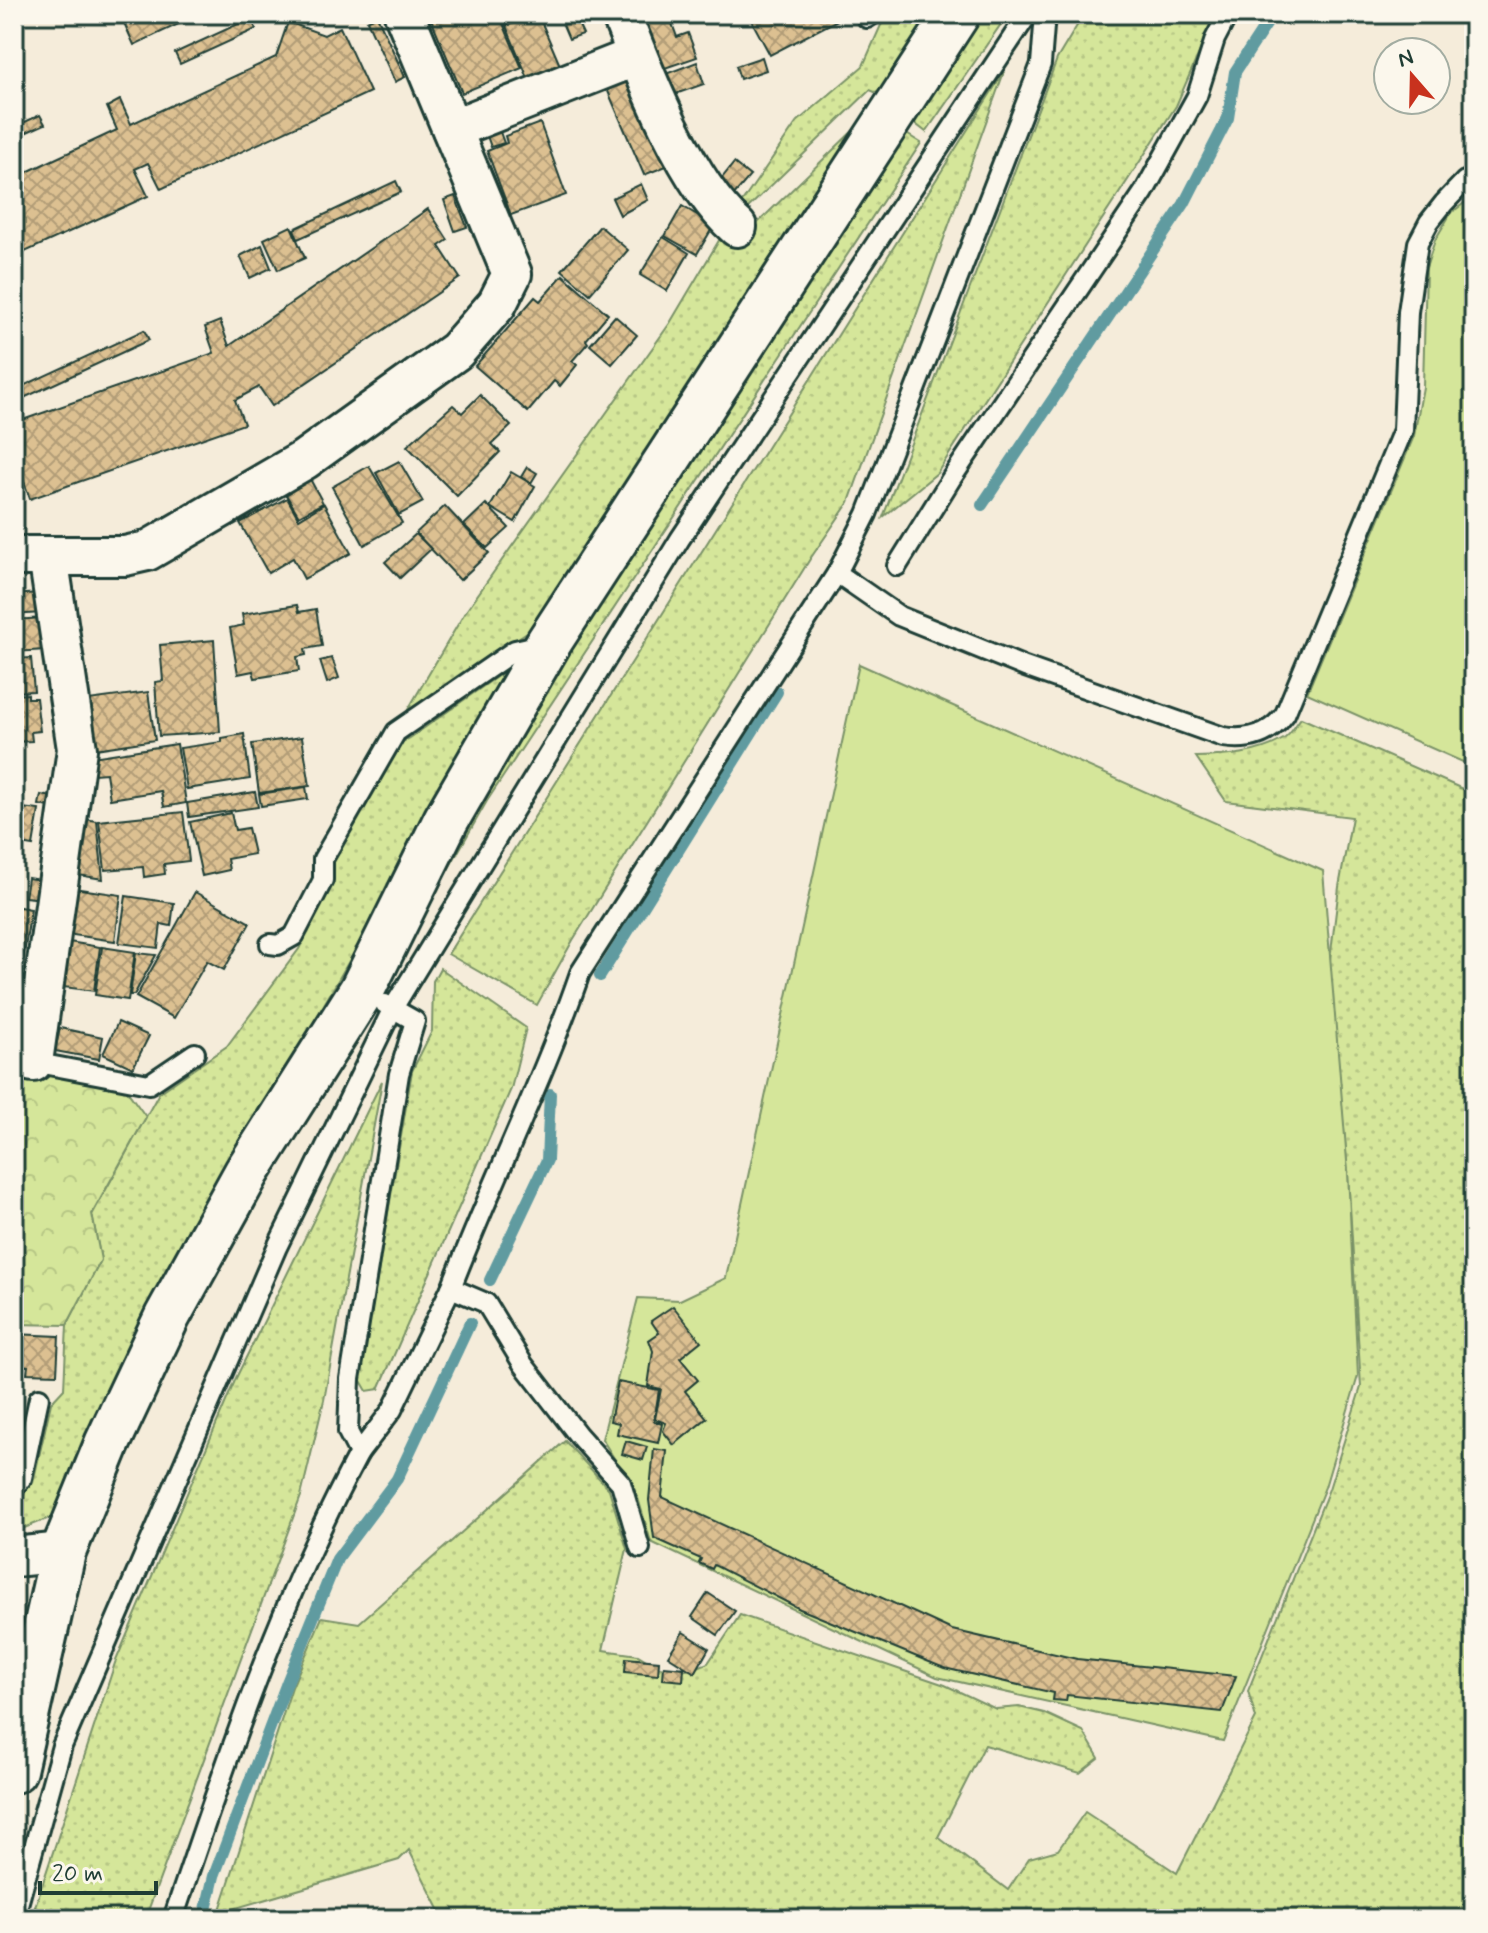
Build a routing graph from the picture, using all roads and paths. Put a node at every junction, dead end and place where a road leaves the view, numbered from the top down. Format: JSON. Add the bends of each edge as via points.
{"nodes":[{"id":1,"x":404,"y":14,"type":"edge"},
{"id":2,"x":621,"y":14,"type":"edge"},
{"id":3,"x":957,"y":14,"type":"edge"},
{"id":4,"x":1028,"y":14,"type":"edge"},
{"id":5,"x":1045,"y":14,"type":"edge"},
{"id":6,"x":1228,"y":14,"type":"edge"},
{"id":7,"x":637,"y":56,"type":"junction"},
{"id":8,"x":452,"y":129,"type":"junction"},
{"id":9,"x":1474,"y":179,"type":"edge"},
{"id":10,"x":737,"y":227,"type":"dead end"},
{"id":11,"x":31,"y":556,"type":"edge"},
{"id":12,"x":897,"y":566,"type":"dead end"},
{"id":13,"x":837,"y":573,"type":"junction"},
{"id":14,"x":549,"y":642,"type":"junction"},
{"id":15,"x":270,"y":944,"type":"dead end"},
{"id":16,"x":378,"y":999,"type":"junction"},
{"id":17,"x":195,"y":1053,"type":"dead end"},
{"id":18,"x":23,"y":1060,"type":"edge"},
{"id":19,"x":451,"y":1288,"type":"junction"},
{"id":20,"x":39,"y":1398,"type":"dead end"},
{"id":21,"x":359,"y":1453,"type":"junction"},
{"id":22,"x":14,"y":1488,"type":"edge"},
{"id":23,"x":640,"y":1548,"type":"dead end"},
{"id":24,"x":63,"y":1552,"type":"junction"},
{"id":25,"x":14,"y":1557,"type":"edge"},
{"id":26,"x":14,"y":1770,"type":"edge"},
{"id":27,"x":14,"y":1919,"type":"edge"},
{"id":28,"x":173,"y":1919,"type":"edge"}],
"edges":[{"from":1,"to":8,"type":"street"},
{"from":2,"to":7,"type":"street"},
{"from":3,"to":14,"type":"street"},
{"from":4,"to":16,"type":"lane"},
{"from":5,"to":13,"type":"lane","via":[[1041,64],[867,514]]},
{"from":6,"to":12,"type":"lane","via":[[1197,96],[1144,192]]},
{"from":7,"to":8,"type":"street"},
{"from":7,"to":10,"type":"street","via":[[693,171]]},
{"from":8,"to":11,"type":"street","via":[[512,274],[497,304],[456,351],[304,460],[147,551],[125,556]]},
{"from":9,"to":13,"type":"lane","via":[[1465,181],[1444,203],[1418,243],[1408,312],[1403,430],[1285,714],[1270,730],[1238,739],[1223,737],[1025,667],[899,616]]},
{"from":11,"to":18,"type":"street","via":[[77,749]]},
{"from":13,"to":19,"type":"lane","via":[[580,973]]},
{"from":14,"to":15,"type":"lane","via":[[515,650],[396,732],[323,859],[323,880],[294,936]]},
{"from":14,"to":16,"type":"street","via":[[446,820]]},
{"from":16,"to":21,"type":"lane","via":[[415,1021],[399,1074],[350,1379],[348,1432]]},
{"from":16,"to":24,"type":"street","via":[[247,1172],[167,1317]]},
{"from":16,"to":27,"type":"lane","via":[[62,1746]]},
{"from":17,"to":18,"type":"lane","via":[[149,1084]]},
{"from":19,"to":21,"type":"lane","via":[[392,1410]]},
{"from":19,"to":23,"type":"lane","via":[[486,1303],[523,1364],[621,1483]]},
{"from":20,"to":22,"type":"lane","via":[[22,1478]]},
{"from":21,"to":28,"type":"lane","via":[[325,1516],[237,1728]]},
{"from":24,"to":25,"type":"street"},
{"from":24,"to":26,"type":"street"}]}
